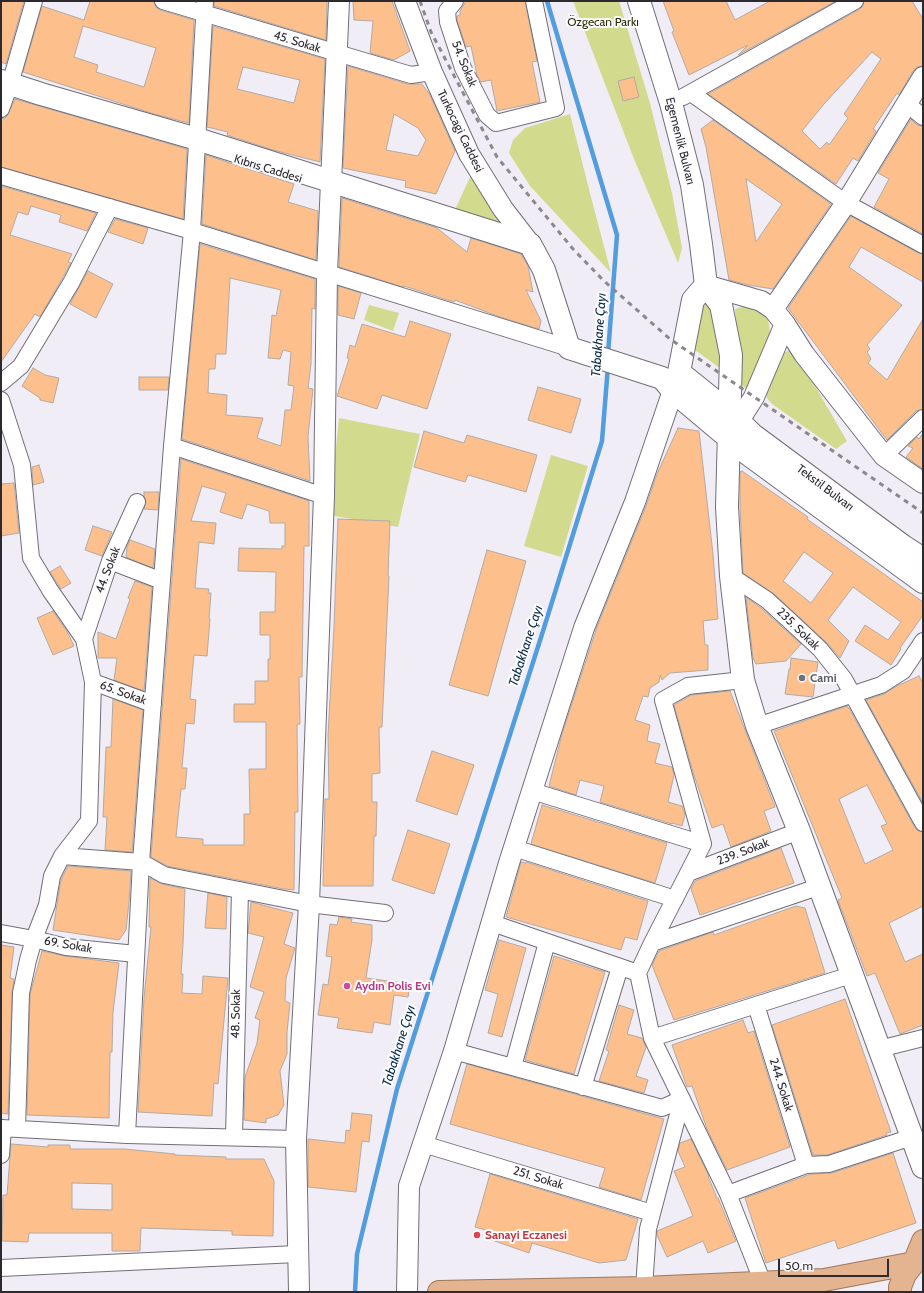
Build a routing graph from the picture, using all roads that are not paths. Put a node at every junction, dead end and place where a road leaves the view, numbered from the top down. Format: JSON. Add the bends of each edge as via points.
{"nodes":[{"id":1,"x":34,"y":1,"type":"edge"},
{"id":2,"x":163,"y":1,"type":"edge"},
{"id":3,"x":339,"y":1,"type":"edge"},
{"id":4,"x":405,"y":1,"type":"edge"},
{"id":5,"x":455,"y":1,"type":"edge"},
{"id":6,"x":534,"y":1,"type":"edge"},
{"id":7,"x":639,"y":1,"type":"edge"},
{"id":8,"x":855,"y":1,"type":"edge"},
{"id":9,"x":204,"y":7,"type":"edge"},
{"id":10,"x":336,"y":53,"type":"junction"},
{"id":11,"x":432,"y":72,"type":"junction"},
{"id":12,"x":923,"y":77,"type":"edge"},
{"id":13,"x":4,"y":91,"type":"edge"},
{"id":14,"x":691,"y":93,"type":"junction"},
{"id":15,"x":671,"y":103,"type":"junction"},
{"id":16,"x":906,"y":103,"type":"junction"},
{"id":17,"x":923,"y":117,"type":"edge"},
{"id":18,"x":197,"y":143,"type":"junction"},
{"id":19,"x":1,"y":176,"type":"edge"},
{"id":20,"x":331,"y":185,"type":"junction"},
{"id":21,"x":846,"y":204,"type":"junction"},
{"id":22,"x":110,"y":207,"type":"junction"},
{"id":23,"x":192,"y":231,"type":"junction"},
{"id":24,"x":923,"y":245,"type":"edge"},
{"id":25,"x":532,"y":247,"type":"junction"},
{"id":26,"x":327,"y":272,"type":"junction"},
{"id":27,"x":706,"y":285,"type":"junction"},
{"id":28,"x":779,"y":316,"type":"junction"},
{"id":29,"x":579,"y":351,"type":"junction"},
{"id":30,"x":667,"y":379,"type":"junction"},
{"id":31,"x":1,"y":383,"type":"edge"},
{"id":32,"x":1,"y":400,"type":"edge"},
{"id":33,"x":923,"y":418,"type":"edge"},
{"id":34,"x":732,"y":424,"type":"junction"},
{"id":35,"x":172,"y":446,"type":"junction"},
{"id":36,"x":884,"y":456,"type":"junction"},
{"id":37,"x":923,"y":483,"type":"edge"},
{"id":38,"x":324,"y":496,"type":"junction"},
{"id":39,"x":137,"y":502,"type":"dead end"},
{"id":40,"x":923,"y":559,"type":"edge"},
{"id":41,"x":110,"y":561,"type":"junction"},
{"id":42,"x":731,"y":576,"type":"junction"},
{"id":43,"x":162,"y":582,"type":"junction"},
{"id":44,"x":923,"y":582,"type":"edge"},
{"id":45,"x":84,"y":639,"type":"junction"},
{"id":46,"x":921,"y":651,"type":"edge"},
{"id":47,"x":743,"y":680,"type":"junction"},
{"id":48,"x":93,"y":682,"type":"junction"},
{"id":49,"x":852,"y":694,"type":"junction"},
{"id":50,"x":153,"y":704,"type":"junction"},
{"id":51,"x":757,"y":726,"type":"junction"},
{"id":52,"x":532,"y":791,"type":"junction"},
{"id":53,"x":923,"y":823,"type":"edge"},
{"id":54,"x":799,"y":831,"type":"junction"},
{"id":55,"x":703,"y":844,"type":"junction"},
{"id":56,"x":514,"y":848,"type":"junction"},
{"id":57,"x":62,"y":856,"type":"junction"},
{"id":58,"x":141,"y":862,"type":"junction"},
{"id":59,"x":688,"y":873,"type":"junction"},
{"id":60,"x":818,"y":887,"type":"junction"},
{"id":61,"x":240,"y":890,"type":"junction"},
{"id":62,"x":675,"y":899,"type":"junction"},
{"id":63,"x":309,"y":904,"type":"junction"},
{"id":64,"x":385,"y":913,"type":"dead end"},
{"id":65,"x":492,"y":923,"type":"junction"},
{"id":66,"x":1,"y":933,"type":"edge"},
{"id":67,"x":34,"y":939,"type":"junction"},
{"id":68,"x":547,"y":942,"type":"junction"},
{"id":69,"x":652,"y":943,"type":"junction"},
{"id":70,"x":136,"y":954,"type":"junction"},
{"id":71,"x":620,"y":967,"type":"junction"},
{"id":72,"x":638,"y":973,"type":"junction"},
{"id":73,"x":851,"y":975,"type":"junction"},
{"id":74,"x":756,"y":1005,"type":"junction"},
{"id":75,"x":652,"y":1038,"type":"junction"},
{"id":76,"x":923,"y":1038,"type":"edge"},
{"id":77,"x":879,"y":1049,"type":"junction"},
{"id":78,"x":454,"y":1051,"type":"junction"},
{"id":79,"x":514,"y":1067,"type":"junction"},
{"id":80,"x":583,"y":1087,"type":"junction"},
{"id":81,"x":682,"y":1099,"type":"junction"},
{"id":82,"x":7,"y":1128,"type":"edge"},
{"id":83,"x":126,"y":1134,"type":"junction"},
{"id":84,"x":234,"y":1137,"type":"junction"},
{"id":85,"x":912,"y":1137,"type":"junction"},
{"id":86,"x":296,"y":1139,"type":"junction"},
{"id":87,"x":423,"y":1144,"type":"junction"},
{"id":88,"x":1,"y":1155,"type":"edge"},
{"id":89,"x":806,"y":1165,"type":"junction"},
{"id":90,"x":923,"y":1168,"type":"edge"},
{"id":91,"x":728,"y":1194,"type":"junction"},
{"id":92,"x":652,"y":1213,"type":"junction"},
{"id":93,"x":923,"y":1241,"type":"edge"},
{"id":94,"x":297,"y":1254,"type":"junction"},
{"id":95,"x":918,"y":1260,"type":"edge"},
{"id":96,"x":1,"y":1268,"type":"edge"},
{"id":97,"x":763,"y":1283,"type":"junction"},
{"id":98,"x":644,"y":1288,"type":"junction"},
{"id":99,"x":299,"y":1292,"type":"edge"},
{"id":100,"x":407,"y":1292,"type":"edge"},
{"id":101,"x":447,"y":1292,"type":"edge"},
{"id":102,"x":900,"y":1292,"type":"edge"}],
"edges":[{"from":1,"to":13,"type":"street"},
{"from":2,"to":9,"type":"street","name":"45. Sokak"},
{"from":3,"to":10,"type":"street"},
{"from":4,"to":11,"type":"street","name":"Turkocagi Caddesi"},
{"from":5,"to":6,"type":"street","name":"54. Sokak","via":[[447,11],[448,22],[463,68],[487,115],[496,123],[556,108]]},
{"from":7,"to":15,"type":"main road","name":"Egemenlik Bulvarı"},
{"from":8,"to":14,"type":"street"},
{"from":9,"to":10,"type":"street","name":"45. Sokak"},
{"from":9,"to":18,"type":"street"},
{"from":10,"to":11,"type":"street","name":"45. Sokak","via":[[411,74]]},
{"from":10,"to":20,"type":"street"},
{"from":11,"to":25,"type":"street","name":"Turkocagi Caddesi","via":[[469,154],[503,209]]},
{"from":12,"to":16,"type":"street"},
{"from":13,"to":18,"type":"main road","name":"Kıbrıs Caddesi"},
{"from":14,"to":15,"type":"street"},
{"from":14,"to":21,"type":"street"},
{"from":15,"to":27,"type":"main road","name":"Egemenlik Bulvarı","via":[[692,185]]},
{"from":16,"to":17,"type":"street"},
{"from":16,"to":21,"type":"street"},
{"from":18,"to":20,"type":"main road","name":"Kıbrıs Caddesi"},
{"from":18,"to":23,"type":"street"},
{"from":19,"to":22,"type":"street"},
{"from":20,"to":25,"type":"main road","name":"Kıbrıs Caddesi"},
{"from":20,"to":26,"type":"street"},
{"from":21,"to":24,"type":"street"},
{"from":21,"to":28,"type":"street"},
{"from":22,"to":23,"type":"street"},
{"from":22,"to":31,"type":"street","via":[[71,283],[22,366]]},
{"from":23,"to":26,"type":"street"},
{"from":23,"to":35,"type":"street"},
{"from":25,"to":29,"type":"main road"},
{"from":26,"to":29,"type":"street"},
{"from":26,"to":38,"type":"street"},
{"from":27,"to":28,"type":"street","via":[[760,301]]},
{"from":27,"to":30,"type":"main road","via":[[693,300]]},
{"from":27,"to":34,"type":"main road","via":[[722,305],[731,355]]},
{"from":28,"to":34,"type":"street","via":[[754,397]]},
{"from":28,"to":36,"type":"street","via":[[804,354]]},
{"from":29,"to":30,"type":"main road"},
{"from":30,"to":34,"type":"main road"},
{"from":30,"to":52,"type":"street","via":[[635,502],[584,628]]},
{"from":32,"to":45,"type":"street","via":[[22,465],[31,558]]},
{"from":33,"to":36,"type":"street"},
{"from":34,"to":40,"type":"main road","name":"Tekstil Bulvarı","via":[[766,444]]},
{"from":34,"to":42,"type":"main road","via":[[728,507]]},
{"from":34,"to":44,"type":"main road","name":"Tekstil Bulvarı","via":[[748,454]]},
{"from":35,"to":38,"type":"street"},
{"from":35,"to":43,"type":"street"},
{"from":36,"to":37,"type":"street"},
{"from":38,"to":63,"type":"street"},
{"from":39,"to":41,"type":"street","name":"44. Sokak"},
{"from":41,"to":43,"type":"street"},
{"from":41,"to":45,"type":"street","name":"44. Sokak"},
{"from":42,"to":47,"type":"main road"},
{"from":42,"to":49,"type":"street","name":"235. Sokak","via":[[767,600],[820,649],[844,679]]},
{"from":43,"to":50,"type":"street"},
{"from":45,"to":48,"type":"street"},
{"from":46,"to":49,"type":"street","via":[[904,671],[881,685]]},
{"from":47,"to":51,"type":"main road"},
{"from":47,"to":55,"type":"street","via":[[688,686],[662,700]]},
{"from":48,"to":50,"type":"street","name":"65. Sokak"},
{"from":48,"to":57,"type":"street","via":[[89,821]]},
{"from":49,"to":51,"type":"street"},
{"from":49,"to":53,"type":"street","name":"235. Sokak"},
{"from":50,"to":58,"type":"street"},
{"from":51,"to":54,"type":"main road"},
{"from":52,"to":55,"type":"street"},
{"from":52,"to":56,"type":"street"},
{"from":54,"to":59,"type":"street","name":"239. Sokak"},
{"from":54,"to":60,"type":"main road"},
{"from":55,"to":59,"type":"street"},
{"from":56,"to":62,"type":"street"},
{"from":56,"to":65,"type":"street"},
{"from":57,"to":58,"type":"street"},
{"from":57,"to":67,"type":"street","via":[[52,876],[47,905]]},
{"from":58,"to":61,"type":"street","via":[[164,875]]},
{"from":58,"to":70,"type":"street"},
{"from":59,"to":62,"type":"street"},
{"from":60,"to":69,"type":"street"},
{"from":60,"to":73,"type":"main road"},
{"from":61,"to":63,"type":"street"},
{"from":61,"to":84,"type":"street","name":"48. Sokak"},
{"from":62,"to":69,"type":"street"},
{"from":63,"to":64,"type":"street"},
{"from":63,"to":86,"type":"street"},
{"from":65,"to":68,"type":"street"},
{"from":65,"to":78,"type":"street"},
{"from":66,"to":67,"type":"street","name":"69. Sokak"},
{"from":67,"to":70,"type":"street","name":"69. Sokak","via":[[66,947]]},
{"from":67,"to":82,"type":"street","via":[[21,993]]},
{"from":68,"to":71,"type":"street"},
{"from":68,"to":79,"type":"street"},
{"from":69,"to":72,"type":"street"},
{"from":70,"to":83,"type":"street"},
{"from":71,"to":72,"type":"street"},
{"from":71,"to":80,"type":"street"},
{"from":72,"to":75,"type":"street"},
{"from":73,"to":74,"type":"street"},
{"from":73,"to":77,"type":"main road"},
{"from":74,"to":75,"type":"street"},
{"from":74,"to":89,"type":"street","name":"244. Sokak"},
{"from":75,"to":81,"type":"street"},
{"from":76,"to":77,"type":"street"},
{"from":77,"to":85,"type":"main road"},
{"from":78,"to":79,"type":"street"},
{"from":78,"to":87,"type":"street"},
{"from":79,"to":80,"type":"street"},
{"from":80,"to":81,"type":"street","via":[[662,1108]]},
{"from":81,"to":91,"type":"street"},
{"from":81,"to":92,"type":"street"},
{"from":82,"to":83,"type":"street"},
{"from":82,"to":88,"type":"street"},
{"from":83,"to":84,"type":"street"},
{"from":84,"to":86,"type":"street"},
{"from":85,"to":89,"type":"street","via":[[830,1164]]},
{"from":85,"to":90,"type":"main road"},
{"from":86,"to":94,"type":"street"},
{"from":87,"to":92,"type":"street","name":"251. Sokak"},
{"from":87,"to":100,"type":"street","via":[[409,1186]]},
{"from":89,"to":91,"type":"street"},
{"from":91,"to":97,"type":"street"},
{"from":92,"to":98,"type":"street","via":[[648,1229]]},
{"from":93,"to":95,"type":"highway"},
{"from":94,"to":96,"type":"street"},
{"from":94,"to":99,"type":"street"},
{"from":95,"to":97,"type":"highway","via":[[824,1280]]},
{"from":95,"to":102,"type":"highway","via":[[905,1274]]},
{"from":97,"to":98,"type":"highway"},
{"from":98,"to":101,"type":"highway"}]}
